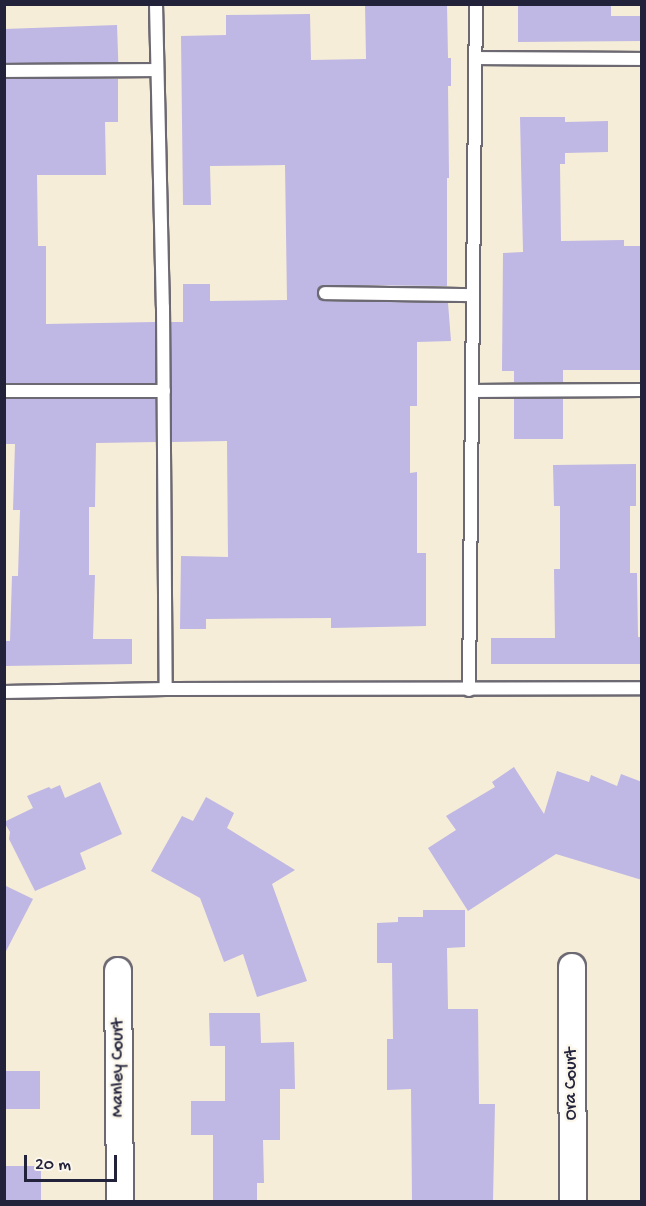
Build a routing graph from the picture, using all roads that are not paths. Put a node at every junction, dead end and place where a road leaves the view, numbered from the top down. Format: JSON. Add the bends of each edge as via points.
{"nodes":[{"id":1,"x":156,"y":4,"type":"edge"},
{"id":2,"x":476,"y":4,"type":"edge"},
{"id":3,"x":475,"y":58,"type":"junction"},
{"id":4,"x":642,"y":59,"type":"edge"},
{"id":5,"x":158,"y":70,"type":"junction"},
{"id":6,"x":4,"y":71,"type":"edge"},
{"id":7,"x":325,"y":293,"type":"dead end"},
{"id":8,"x":473,"y":295,"type":"junction"},
{"id":9,"x":642,"y":390,"type":"edge"},
{"id":10,"x":4,"y":391,"type":"edge"},
{"id":11,"x":164,"y":391,"type":"junction"},
{"id":12,"x":472,"y":391,"type":"junction"},
{"id":13,"x":166,"y":688,"type":"junction"},
{"id":14,"x":642,"y":688,"type":"edge"},
{"id":15,"x":469,"y":690,"type":"junction"},
{"id":16,"x":4,"y":692,"type":"edge"},
{"id":17,"x":572,"y":967,"type":"dead end"},
{"id":18,"x":118,"y":971,"type":"dead end"},
{"id":19,"x":120,"y":1202,"type":"edge"},
{"id":20,"x":573,"y":1202,"type":"edge"}],
"edges":[{"from":1,"to":5,"type":"lane"},
{"from":2,"to":3,"type":"lane"},
{"from":3,"to":4,"type":"lane"},
{"from":3,"to":8,"type":"lane"},
{"from":5,"to":6,"type":"lane"},
{"from":5,"to":11,"type":"lane"},
{"from":7,"to":8,"type":"lane"},
{"from":8,"to":12,"type":"lane"},
{"from":9,"to":12,"type":"lane"},
{"from":10,"to":11,"type":"lane"},
{"from":11,"to":13,"type":"lane"},
{"from":12,"to":15,"type":"lane"},
{"from":13,"to":15,"type":"lane"},
{"from":13,"to":16,"type":"lane"},
{"from":14,"to":15,"type":"lane"},
{"from":17,"to":20,"type":"street","name":"Ora Court"},
{"from":18,"to":19,"type":"street","name":"Manley Court"}]}
